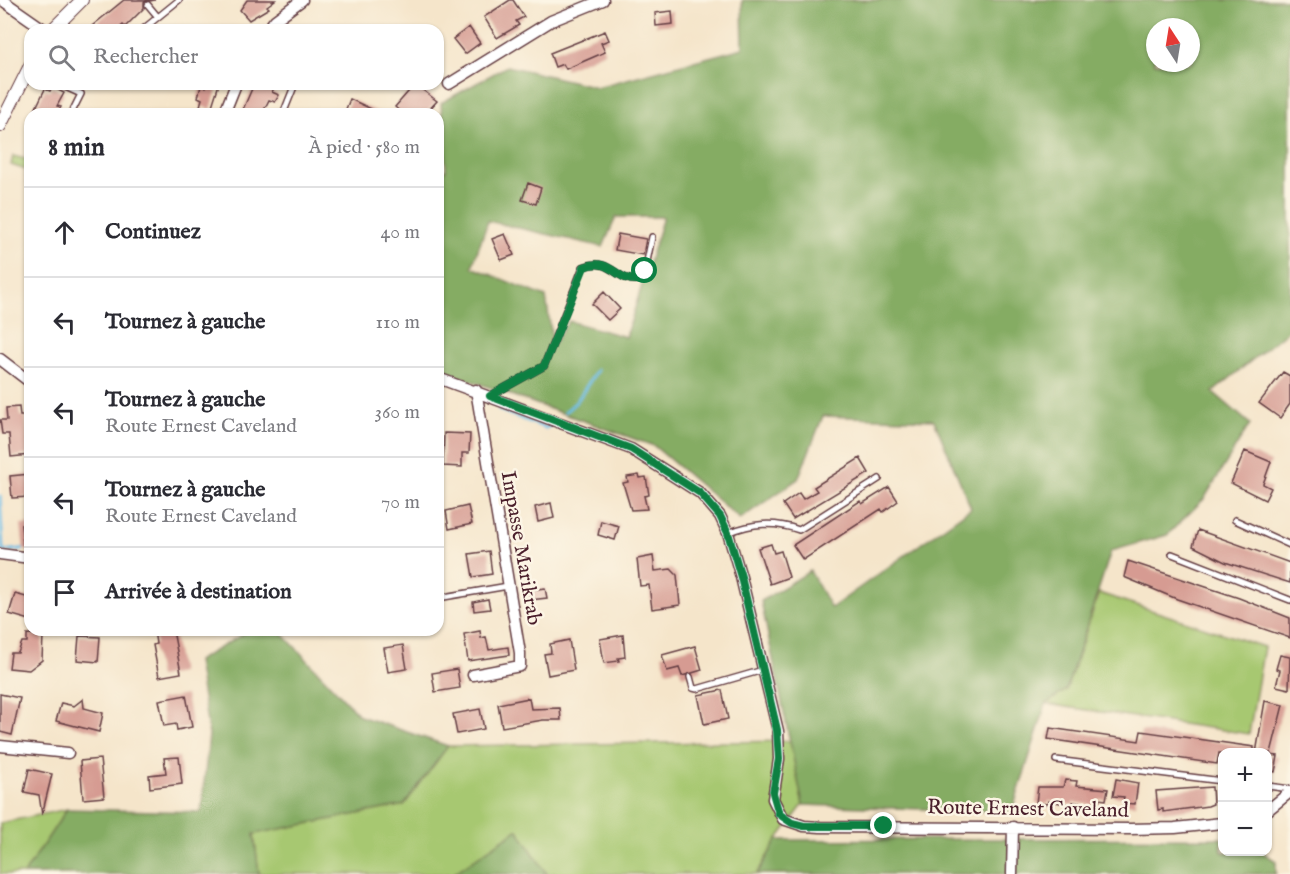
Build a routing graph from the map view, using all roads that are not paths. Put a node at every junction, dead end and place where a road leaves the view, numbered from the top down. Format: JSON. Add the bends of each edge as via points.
{"nodes":[{"id":1,"x":2,"y":0,"type":"edge"},
{"id":2,"x":82,"y":0,"type":"edge"},
{"id":3,"x":179,"y":0,"type":"edge"},
{"id":4,"x":302,"y":0,"type":"edge"},
{"id":5,"x":603,"y":0,"type":"edge"},
{"id":6,"x":148,"y":5,"type":"dead end"},
{"id":7,"x":158,"y":17,"type":"junction"},
{"id":8,"x":36,"y":24,"type":"edge"},
{"id":9,"x":58,"y":24,"type":"edge"},
{"id":10,"x":149,"y":24,"type":"edge"},
{"id":11,"x":272,"y":24,"type":"edge"},
{"id":12,"x":24,"y":79,"type":"edge"},
{"id":13,"x":449,"y":84,"type":"dead end"},
{"id":14,"x":72,"y":90,"type":"edge"},
{"id":15,"x":234,"y":90,"type":"edge"},
{"id":16,"x":293,"y":90,"type":"edge"},
{"id":17,"x":74,"y":108,"type":"edge"},
{"id":18,"x":226,"y":108,"type":"edge"},
{"id":19,"x":285,"y":108,"type":"edge"},
{"id":20,"x":0,"y":126,"type":"edge"},
{"id":21,"x":652,"y":237,"type":"dead end"},
{"id":22,"x":0,"y":359,"type":"edge"},
{"id":23,"x":24,"y":377,"type":"edge"},
{"id":24,"x":444,"y":382,"type":"edge"},
{"id":25,"x":476,"y":390,"type":"junction"},
{"id":26,"x":490,"y":396,"type":"junction"},
{"id":27,"x":879,"y":479,"type":"dead end"},
{"id":28,"x":1235,"y":520,"type":"dead end"},
{"id":29,"x":728,"y":533,"type":"junction"},
{"id":30,"x":1290,"y":545,"type":"edge"},
{"id":31,"x":0,"y":554,"type":"edge"},
{"id":32,"x":1172,"y":554,"type":"dead end"},
{"id":33,"x":24,"y":557,"type":"edge"},
{"id":34,"x":508,"y":586,"type":"junction"},
{"id":35,"x":444,"y":597,"type":"edge"},
{"id":36,"x":1290,"y":600,"type":"edge"},
{"id":37,"x":763,"y":670,"type":"junction"},
{"id":38,"x":473,"y":675,"type":"dead end"},
{"id":39,"x":690,"y":677,"type":"dead end"},
{"id":40,"x":0,"y":746,"type":"edge"},
{"id":41,"x":68,"y":753,"type":"dead end"},
{"id":42,"x":1056,"y":760,"type":"dead end"},
{"id":43,"x":1218,"y":780,"type":"edge"},
{"id":44,"x":1272,"y":787,"type":"edge"},
{"id":45,"x":1290,"y":791,"type":"edge"},
{"id":46,"x":1272,"y":807,"type":"edge"},
{"id":47,"x":1218,"y":823,"type":"edge"},
{"id":48,"x":1013,"y":827,"type":"junction"},
{"id":49,"x":1012,"y":874,"type":"edge"}],
"edges":[{"from":1,"to":8,"type":"street"},
{"from":2,"to":9,"type":"street"},
{"from":3,"to":7,"type":"lane"},
{"from":4,"to":11,"type":"street"},
{"from":5,"to":13,"type":"street","via":[[551,21]]},
{"from":6,"to":7,"type":"lane"},
{"from":7,"to":10,"type":"lane"},
{"from":12,"to":20,"type":"street"},
{"from":14,"to":17,"type":"lane","via":[[81,94]]},
{"from":15,"to":18,"type":"street"},
{"from":16,"to":19,"type":"lane"},
{"from":21,"to":26,"type":"lane","via":[[645,271],[638,280],[630,280],[609,266],[594,263],[584,267],[544,366]]},
{"from":22,"to":23,"type":"street"},
{"from":24,"to":25,"type":"street","name":"Route Ernest Caveland"},
{"from":25,"to":26,"type":"street","name":"Route Ernest Caveland"},
{"from":25,"to":34,"type":"street","name":"Impasse Marikrab"},
{"from":26,"to":29,"type":"street","name":"Route Ernest Caveland","via":[[631,449],[700,493],[720,516]]},
{"from":27,"to":29,"type":"lane","via":[[799,530],[783,524],[758,524]]},
{"from":28,"to":30,"type":"lane"},
{"from":29,"to":37,"type":"street","name":"Route Ernest Caveland"},
{"from":31,"to":33,"type":"street"},
{"from":32,"to":36,"type":"lane"},
{"from":34,"to":35,"type":"lane"},
{"from":34,"to":38,"type":"street","name":"Impasse Marikrab","via":[[519,638],[520,666]]},
{"from":37,"to":39,"type":"lane","via":[[697,689]]},
{"from":37,"to":48,"type":"street","name":"Route Ernest Caveland","via":[[779,746],[773,799],[783,819],[820,827]]},
{"from":40,"to":41,"type":"street"},
{"from":42,"to":43,"type":"lane"},
{"from":44,"to":45,"type":"lane"},
{"from":45,"to":46,"type":"street"},
{"from":47,"to":48,"type":"street","name":"Route Ernest Caveland","via":[[1175,828]]},
{"from":48,"to":49,"type":"street"}]}
